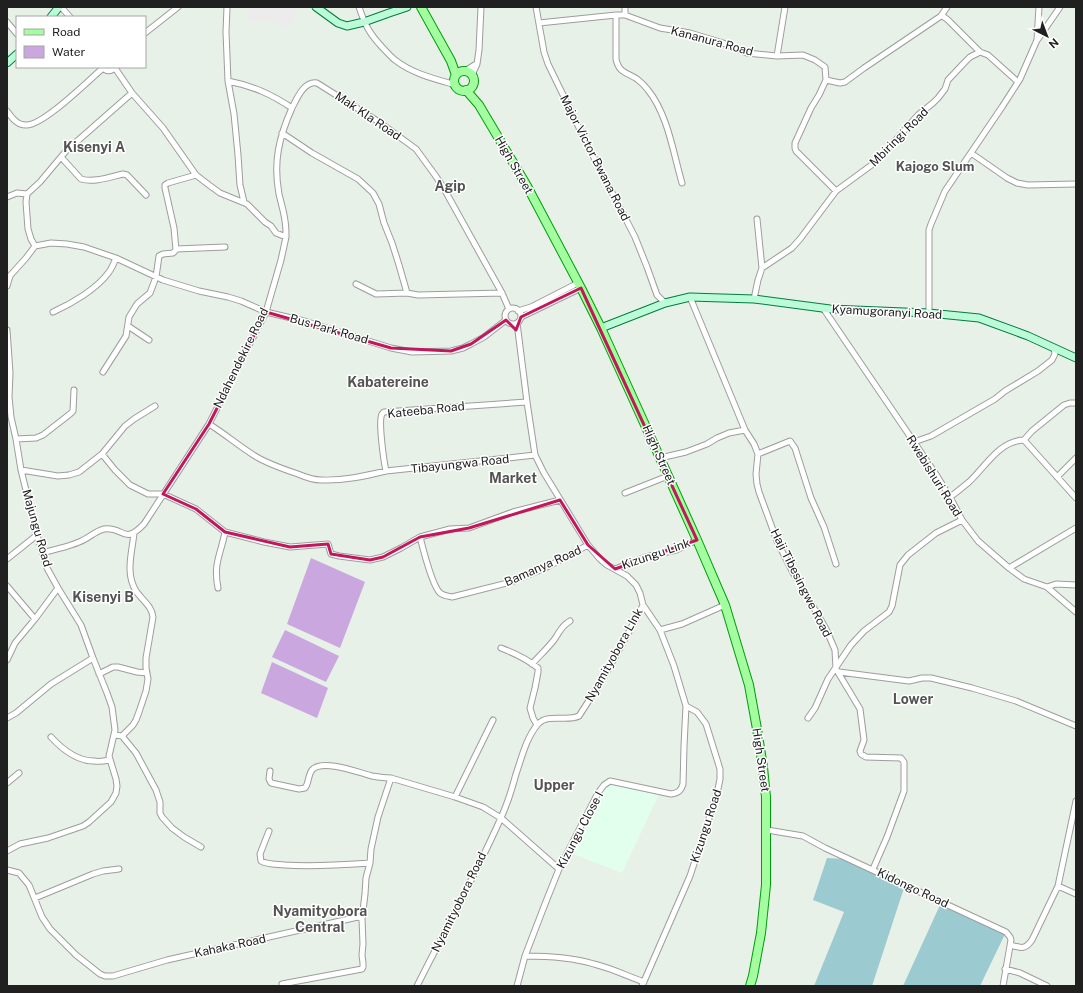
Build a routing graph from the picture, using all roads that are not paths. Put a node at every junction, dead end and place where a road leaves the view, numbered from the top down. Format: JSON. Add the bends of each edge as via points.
{"nodes":[{"id":1,"x":60,"y":7,"type":"edge"},
{"id":2,"x":178,"y":7,"type":"edge"},
{"id":3,"x":227,"y":7,"type":"edge"},
{"id":4,"x":316,"y":7,"type":"edge"},
{"id":5,"x":359,"y":7,"type":"edge"},
{"id":6,"x":407,"y":7,"type":"edge"},
{"id":7,"x":422,"y":7,"type":"edge"},
{"id":8,"x":481,"y":7,"type":"edge"},
{"id":9,"x":536,"y":7,"type":"edge"},
{"id":10,"x":625,"y":7,"type":"edge"},
{"id":11,"x":784,"y":7,"type":"edge"},
{"id":12,"x":947,"y":7,"type":"edge"},
{"id":13,"x":1039,"y":7,"type":"edge"},
{"id":14,"x":1060,"y":7,"type":"edge"},
{"id":15,"x":616,"y":15,"type":"junction"},
{"id":16,"x":624,"y":15,"type":"junction"},
{"id":17,"x":52,"y":16,"type":"edge"},
{"id":18,"x":69,"y":16,"type":"edge"},
{"id":19,"x":940,"y":16,"type":"junction"},
{"id":20,"x":7,"y":22,"type":"edge"},
{"id":21,"x":364,"y":22,"type":"junction"},
{"id":22,"x":539,"y":23,"type":"junction"},
{"id":23,"x":146,"y":32,"type":"edge"},
{"id":24,"x":16,"y":33,"type":"edge"},
{"id":25,"x":1037,"y":40,"type":"junction"},
{"id":26,"x":980,"y":52,"type":"junction"},
{"id":27,"x":16,"y":55,"type":"edge"},
{"id":28,"x":777,"y":56,"type":"junction"},
{"id":29,"x":7,"y":63,"type":"edge"},
{"id":30,"x":101,"y":68,"type":"edge"},
{"id":31,"x":103,"y":68,"type":"edge"},
{"id":32,"x":114,"y":68,"type":"edge"},
{"id":33,"x":117,"y":68,"type":"edge"},
{"id":34,"x":463,"y":77,"type":"junction"},
{"id":35,"x":826,"y":80,"type":"junction"},
{"id":36,"x":228,"y":81,"type":"junction"},
{"id":37,"x":1018,"y":82,"type":"junction"},
{"id":38,"x":132,"y":92,"type":"junction"},
{"id":39,"x":479,"y":104,"type":"junction"},
{"id":40,"x":292,"y":108,"type":"junction"},
{"id":41,"x":7,"y":111,"type":"edge"},
{"id":42,"x":282,"y":133,"type":"junction"},
{"id":43,"x":971,"y":153,"type":"junction"},
{"id":44,"x":60,"y":157,"type":"junction"},
{"id":45,"x":196,"y":174,"type":"junction"},
{"id":46,"x":682,"y":183,"type":"dead end"},
{"id":47,"x":1076,"y":184,"type":"edge"},
{"id":48,"x":836,"y":191,"type":"junction"},
{"id":49,"x":27,"y":194,"type":"junction"},
{"id":50,"x":146,"y":195,"type":"dead end"},
{"id":51,"x":7,"y":197,"type":"edge"},
{"id":52,"x":244,"y":202,"type":"junction"},
{"id":53,"x":757,"y":219,"type":"dead end"},
{"id":54,"x":286,"y":237,"type":"junction"},
{"id":55,"x":35,"y":246,"type":"junction"},
{"id":56,"x":225,"y":247,"type":"dead end"},
{"id":57,"x":176,"y":249,"type":"junction"},
{"id":58,"x":116,"y":258,"type":"junction"},
{"id":59,"x":762,"y":268,"type":"junction"},
{"id":60,"x":156,"y":277,"type":"junction"},
{"id":61,"x":8,"y":278,"type":"edge"},
{"id":62,"x":356,"y":284,"type":"dead end"},
{"id":63,"x":7,"y":286,"type":"edge"},
{"id":64,"x":580,"y":286,"type":"junction"},
{"id":65,"x":502,"y":292,"type":"junction"},
{"id":66,"x":407,"y":293,"type":"junction"},
{"id":67,"x":690,"y":297,"type":"junction"},
{"id":68,"x":754,"y":299,"type":"junction"},
{"id":69,"x":665,"y":303,"type":"junction"},
{"id":70,"x":823,"y":308,"type":"junction"},
{"id":71,"x":509,"y":309,"type":"junction"},
{"id":72,"x":518,"y":311,"type":"junction"},
{"id":73,"x":52,"y":312,"type":"dead end"},
{"id":74,"x":266,"y":312,"type":"junction"},
{"id":75,"x":929,"y":313,"type":"junction"},
{"id":76,"x":520,"y":318,"type":"junction"},
{"id":77,"x":506,"y":320,"type":"junction"},
{"id":78,"x":517,"y":323,"type":"junction"},
{"id":79,"x":128,"y":326,"type":"junction"},
{"id":80,"x":601,"y":328,"type":"junction"},
{"id":81,"x":7,"y":330,"type":"edge"},
{"id":82,"x":149,"y":340,"type":"dead end"},
{"id":83,"x":1054,"y":348,"type":"junction"},
{"id":84,"x":1076,"y":358,"type":"edge"},
{"id":85,"x":103,"y":372,"type":"dead end"},
{"id":86,"x":74,"y":390,"type":"dead end"},
{"id":87,"x":527,"y":402,"type":"junction"},
{"id":88,"x":1076,"y":403,"type":"edge"},
{"id":89,"x":155,"y":406,"type":"dead end"},
{"id":90,"x":209,"y":424,"type":"junction"},
{"id":91,"x":744,"y":430,"type":"junction"},
{"id":92,"x":16,"y":439,"type":"junction"},
{"id":93,"x":1024,"y":440,"type":"junction"},
{"id":94,"x":914,"y":442,"type":"junction"},
{"id":95,"x":102,"y":454,"type":"junction"},
{"id":96,"x":758,"y":454,"type":"junction"},
{"id":97,"x":535,"y":455,"type":"junction"},
{"id":98,"x":660,"y":458,"type":"junction"},
{"id":99,"x":1076,"y":458,"type":"edge"},
{"id":100,"x":21,"y":470,"type":"junction"},
{"id":101,"x":386,"y":471,"type":"junction"},
{"id":102,"x":668,"y":476,"type":"junction"},
{"id":103,"x":1057,"y":477,"type":"junction"},
{"id":104,"x":625,"y":493,"type":"dead end"},
{"id":105,"x":163,"y":494,"type":"junction"},
{"id":106,"x":950,"y":497,"type":"junction"},
{"id":107,"x":1076,"y":498,"type":"edge"},
{"id":108,"x":560,"y":500,"type":"junction"},
{"id":109,"x":962,"y":520,"type":"junction"},
{"id":110,"x":1076,"y":528,"type":"edge"},
{"id":111,"x":225,"y":532,"type":"junction"},
{"id":112,"x":134,"y":533,"type":"junction"},
{"id":113,"x":37,"y":535,"type":"junction"},
{"id":114,"x":420,"y":536,"type":"junction"},
{"id":115,"x":697,"y":540,"type":"junction"},
{"id":116,"x":588,"y":545,"type":"junction"},
{"id":117,"x":43,"y":553,"type":"junction"},
{"id":118,"x":7,"y":559,"type":"edge"},
{"id":119,"x":836,"y":564,"type":"dead end"},
{"id":120,"x":1009,"y":568,"type":"junction"},
{"id":121,"x":615,"y":569,"type":"junction"},
{"id":122,"x":1076,"y":585,"type":"edge"},
{"id":123,"x":7,"y":586,"type":"edge"},
{"id":124,"x":1047,"y":587,"type":"junction"},
{"id":125,"x":58,"y":588,"type":"junction"},
{"id":126,"x":218,"y":588,"type":"dead end"},
{"id":127,"x":643,"y":605,"type":"junction"},
{"id":128,"x":725,"y":605,"type":"junction"},
{"id":129,"x":1076,"y":612,"type":"edge"},
{"id":130,"x":35,"y":619,"type":"junction"},
{"id":131,"x":570,"y":621,"type":"dead end"},
{"id":132,"x":660,"y":630,"type":"junction"},
{"id":133,"x":501,"y":648,"type":"dead end"},
{"id":134,"x":92,"y":658,"type":"junction"},
{"id":135,"x":7,"y":660,"type":"edge"},
{"id":136,"x":532,"y":664,"type":"junction"},
{"id":137,"x":838,"y":670,"type":"junction"},
{"id":138,"x":147,"y":673,"type":"junction"},
{"id":139,"x":99,"y":674,"type":"junction"},
{"id":140,"x":686,"y":706,"type":"junction"},
{"id":141,"x":7,"y":718,"type":"edge"},
{"id":142,"x":808,"y":718,"type":"dead end"},
{"id":143,"x":493,"y":720,"type":"dead end"},
{"id":144,"x":537,"y":725,"type":"junction"},
{"id":145,"x":1076,"y":726,"type":"edge"},
{"id":146,"x":115,"y":735,"type":"junction"},
{"id":147,"x":122,"y":736,"type":"junction"},
{"id":148,"x":51,"y":737,"type":"dead end"},
{"id":149,"x":110,"y":760,"type":"junction"},
{"id":150,"x":270,"y":771,"type":"dead end"},
{"id":151,"x":19,"y":773,"type":"dead end"},
{"id":152,"x":391,"y":778,"type":"junction"},
{"id":153,"x":7,"y":783,"type":"edge"},
{"id":154,"x":454,"y":797,"type":"junction"},
{"id":155,"x":1076,"y":801,"type":"edge"},
{"id":156,"x":501,"y":818,"type":"junction"},
{"id":157,"x":767,"y":830,"type":"junction"},
{"id":158,"x":268,"y":831,"type":"dead end"},
{"id":159,"x":201,"y":847,"type":"dead end"},
{"id":160,"x":7,"y":851,"type":"edge"},
{"id":161,"x":370,"y":863,"type":"junction"},
{"id":162,"x":559,"y":869,"type":"junction"},
{"id":163,"x":873,"y":869,"type":"junction"},
{"id":164,"x":7,"y":870,"type":"edge"},
{"id":165,"x":119,"y":870,"type":"dead end"},
{"id":166,"x":1058,"y":886,"type":"junction"},
{"id":167,"x":1076,"y":894,"type":"edge"},
{"id":168,"x":35,"y":898,"type":"junction"},
{"id":169,"x":362,"y":919,"type":"junction"},
{"id":170,"x":1011,"y":945,"type":"junction"},
{"id":171,"x":525,"y":956,"type":"junction"},
{"id":172,"x":1006,"y":969,"type":"junction"},
{"id":173,"x":282,"y":984,"type":"dead end"},
{"id":174,"x":643,"y":984,"type":"edge"},
{"id":175,"x":418,"y":986,"type":"edge"},
{"id":176,"x":517,"y":986,"type":"edge"},
{"id":177,"x":750,"y":986,"type":"edge"},
{"id":178,"x":1003,"y":986,"type":"edge"},
{"id":179,"x":1047,"y":986,"type":"edge"}],
"edges":[{"from":1,"to":17,"type":"street"},
{"from":1,"to":18,"type":"street"},
{"from":2,"to":23,"type":"street"},
{"from":3,"to":36,"type":"street"},
{"from":4,"to":21,"type":"street","via":[[344,26]]},
{"from":5,"to":21,"type":"street"},
{"from":6,"to":21,"type":"street"},
{"from":7,"to":34,"type":"main road","name":"High Street"},
{"from":8,"to":34,"type":"street","via":[[480,50],[477,64]]},
{"from":9,"to":22,"type":"street","name":"Major Victor Bwana Road"},
{"from":10,"to":16,"type":"street"},
{"from":11,"to":28,"type":"street"},
{"from":12,"to":19,"type":"street"},
{"from":13,"to":25,"type":"street"},
{"from":14,"to":25,"type":"street"},
{"from":15,"to":16,"type":"street","name":"Kananura Road"},
{"from":15,"to":22,"type":"street","name":"Kananura Road"},
{"from":15,"to":46,"type":"street","via":[[618,66],[643,84],[660,110]]},
{"from":16,"to":28,"type":"street","name":"Kananura Road","via":[[660,28],[723,43],[747,53]]},
{"from":19,"to":26,"type":"street","via":[[948,20]]},
{"from":19,"to":35,"type":"street","via":[[846,82]]},
{"from":20,"to":24,"type":"street"},
{"from":21,"to":34,"type":"street","via":[[376,40],[398,62],[415,72],[444,82]]},
{"from":22,"to":69,"type":"street","name":"Major Victor Bwana Road","via":[[548,64],[634,237],[657,295]]},
{"from":25,"to":37,"type":"street"},
{"from":26,"to":37,"type":"street","via":[[988,55]]},
{"from":26,"to":48,"type":"street","name":"Mbiringi Road","via":[[964,63],[948,80],[938,98],[918,115],[877,161]]},
{"from":27,"to":29,"type":"street"},
{"from":28,"to":35,"type":"street","name":"Kananura Road","via":[[803,55],[815,60],[825,67]]},
{"from":30,"to":41,"type":"street","via":[[72,96],[36,124],[21,125]]},
{"from":31,"to":32,"type":"street","via":[[110,71]]},
{"from":33,"to":38,"type":"street"},
{"from":34,"to":39,"type":"main road","name":"High Street"},
{"from":34,"to":39,"type":"main road","name":"High Street","via":[[472,86],[466,90]]},
{"from":35,"to":48,"type":"street","via":[[808,114],[795,148]]},
{"from":36,"to":40,"type":"street","via":[[260,90]]},
{"from":36,"to":52,"type":"street"},
{"from":37,"to":43,"type":"street"},
{"from":38,"to":44,"type":"street"},
{"from":38,"to":45,"type":"street","via":[[163,128]]},
{"from":39,"to":64,"type":"main road","name":"High Street","via":[[527,186]]},
{"from":40,"to":42,"type":"street","name":"Ndahendekire Road"},
{"from":40,"to":65,"type":"street","name":"Mak Kla Road","via":[[303,89],[308,84],[317,83],[416,149],[443,187]]},
{"from":42,"to":54,"type":"street","name":"Ndahendekire Road","via":[[278,147],[277,171]]},
{"from":42,"to":66,"type":"street","via":[[358,179],[372,193],[379,204]]},
{"from":43,"to":47,"type":"street","via":[[1017,183]]},
{"from":43,"to":75,"type":"street","via":[[945,191],[929,230]]},
{"from":44,"to":49,"type":"street"},
{"from":44,"to":50,"type":"street","via":[[85,181],[123,174]]},
{"from":45,"to":52,"type":"street","via":[[220,193]]},
{"from":45,"to":57,"type":"street","via":[[165,185]]},
{"from":48,"to":59,"type":"street","name":"Mbiringi Road","via":[[792,248]]},
{"from":49,"to":51,"type":"street","via":[[17,193]]},
{"from":49,"to":55,"type":"street","via":[[26,217]]},
{"from":52,"to":54,"type":"street","via":[[276,233]]},
{"from":53,"to":59,"type":"street"},
{"from":54,"to":74,"type":"street","name":"Ndahendekire Road"},
{"from":55,"to":58,"type":"street","name":"Bus Park Road","via":[[67,244]]},
{"from":55,"to":61,"type":"street"},
{"from":56,"to":57,"type":"street"},
{"from":57,"to":60,"type":"street","via":[[173,253],[159,256]]},
{"from":58,"to":60,"type":"street","name":"Bus Park Road"},
{"from":58,"to":73,"type":"street","via":[[106,275],[89,291]]},
{"from":59,"to":68,"type":"street"},
{"from":60,"to":74,"type":"street","name":"Bus Park Road","via":[[184,287],[234,299]]},
{"from":60,"to":79,"type":"street","via":[[150,293],[137,304],[128,317]]},
{"from":61,"to":63,"type":"street"},
{"from":62,"to":66,"type":"street","via":[[376,294]]},
{"from":64,"to":72,"type":"street"},
{"from":64,"to":76,"type":"street"},
{"from":64,"to":80,"type":"main road","name":"High Street"},
{"from":65,"to":66,"type":"street","via":[[418,295]]},
{"from":65,"to":71,"type":"street","name":"Mak Kla Road"},
{"from":67,"to":68,"type":"street","name":"Kyamugoranyi Road"},
{"from":67,"to":69,"type":"street","name":"Kyamugoranyi Road"},
{"from":67,"to":91,"type":"street"},
{"from":68,"to":70,"type":"street","name":"Kyamugoranyi Road"},
{"from":69,"to":80,"type":"street","name":"Kyamugoranyi Road"},
{"from":70,"to":75,"type":"street","name":"Kyamugoranyi Road"},
{"from":70,"to":94,"type":"street","name":"Rwebishuri Road"},
{"from":71,"to":72,"type":"street"},
{"from":71,"to":77,"type":"street","via":[[505,314]]},
{"from":72,"to":76,"type":"street"},
{"from":74,"to":77,"type":"street","name":"Bus Park Road","via":[[412,352],[451,351],[463,348],[484,337]]},
{"from":74,"to":90,"type":"street","name":"Ndahendekire Road"},
{"from":75,"to":83,"type":"street","name":"Kyamugoranyi Road","via":[[979,318]]},
{"from":76,"to":78,"type":"street"},
{"from":77,"to":78,"type":"street","via":[[511,324]]},
{"from":78,"to":87,"type":"street","name":"Nyamityobora LInk"},
{"from":79,"to":82,"type":"street"},
{"from":79,"to":85,"type":"street","via":[[126,336]]},
{"from":80,"to":98,"type":"main road","name":"High Street"},
{"from":81,"to":92,"type":"street","name":"Majungu Road","via":[[10,410]]},
{"from":83,"to":84,"type":"street","name":"Kyamugoranyi Road"},
{"from":83,"to":94,"type":"street","via":[[1052,360],[1038,371],[931,436]]},
{"from":86,"to":92,"type":"street","via":[[73,411],[70,414],[43,436]]},
{"from":87,"to":97,"type":"street","name":"Nyamityobora LInk"},
{"from":87,"to":101,"type":"street","name":"Kateeba Road","via":[[384,412],[380,423]]},
{"from":88,"to":93,"type":"street","via":[[1064,405]]},
{"from":89,"to":95,"type":"street","via":[[125,426]]},
{"from":90,"to":101,"type":"street","name":"Tibayungwa Road","via":[[255,456],[312,479],[333,480]]},
{"from":90,"to":105,"type":"street","name":"Ndahendekire Road"},
{"from":91,"to":96,"type":"street"},
{"from":91,"to":98,"type":"street","via":[[729,433],[686,452]]},
{"from":92,"to":100,"type":"street","name":"Majungu Road"},
{"from":93,"to":103,"type":"street"},
{"from":93,"to":106,"type":"street","via":[[1017,440],[995,452],[969,482]]},
{"from":94,"to":106,"type":"street","name":"Rwebishuri Road"},
{"from":95,"to":100,"type":"street","via":[[78,472],[69,475],[58,476]]},
{"from":95,"to":105,"type":"street","via":[[130,485],[148,494]]},
{"from":96,"to":119,"type":"street","via":[[790,441],[792,443]]},
{"from":96,"to":137,"type":"street","name":"Haji Tibesingwe Road","via":[[757,484],[777,541],[819,616],[835,650]]},
{"from":97,"to":101,"type":"street","name":"Tibayungwa Road"},
{"from":97,"to":108,"type":"street","name":"Nyamityobora LInk"},
{"from":98,"to":102,"type":"main road","name":"High Street"},
{"from":99,"to":103,"type":"street"},
{"from":100,"to":113,"type":"street","name":"Majungu Road"},
{"from":102,"to":104,"type":"street"},
{"from":102,"to":115,"type":"main road","name":"High Street"},
{"from":103,"to":107,"type":"street"},
{"from":105,"to":111,"type":"street","via":[[196,509]]},
{"from":105,"to":112,"type":"street","name":"Ndahendekire Road","via":[[144,524]]},
{"from":106,"to":109,"type":"street","name":"Rwebishuri Road"},
{"from":108,"to":114,"type":"street","via":[[512,512],[469,528],[450,529]]},
{"from":108,"to":116,"type":"street","name":"Nyamityobora LInk"},
{"from":109,"to":120,"type":"street","name":"Rwebishuri Road","via":[[978,541]]},
{"from":109,"to":137,"type":"street","via":[[936,533],[900,564],[889,612],[864,631],[851,645]]},
{"from":110,"to":120,"type":"street"},
{"from":111,"to":114,"type":"street","via":[[290,547],[328,544],[331,554],[370,560],[401,548]]},
{"from":111,"to":126,"type":"street","via":[[216,564]]},
{"from":112,"to":117,"type":"street","via":[[126,535],[115,530],[103,530],[79,542]]},
{"from":112,"to":138,"type":"street","via":[[131,581],[152,611],[153,617],[146,658]]},
{"from":113,"to":117,"type":"street","name":"Majungu Road"},
{"from":113,"to":118,"type":"street"},
{"from":114,"to":116,"type":"street","name":"Bamanya Road","via":[[428,565],[440,593],[452,597],[511,582],[547,567]]},
{"from":115,"to":121,"type":"street","name":"Kizungu Link","via":[[676,550]]},
{"from":115,"to":128,"type":"main road","name":"High Street"},
{"from":116,"to":121,"type":"street","name":"Nyamityobora LInk","via":[[600,559]]},
{"from":117,"to":125,"type":"street","name":"Majungu Road","via":[[47,568]]},
{"from":120,"to":124,"type":"street","name":"Rwebishuri Road","via":[[1024,580]]},
{"from":121,"to":127,"type":"street","name":"Nyamityobora LInk","via":[[636,585]]},
{"from":122,"to":124,"type":"street","via":[[1056,584]]},
{"from":123,"to":130,"type":"street"},
{"from":124,"to":129,"type":"street","name":"Rwebishuri Road"},
{"from":125,"to":130,"type":"street"},
{"from":125,"to":134,"type":"street","name":"Majungu Road","via":[[80,625]]},
{"from":127,"to":132,"type":"street"},
{"from":127,"to":144,"type":"street","name":"Nyamityobora LInk","via":[[604,677],[579,716],[545,720]]},
{"from":128,"to":132,"type":"street","via":[[682,624]]},
{"from":128,"to":157,"type":"main road","name":"High Street","via":[[749,685],[763,768]]},
{"from":130,"to":135,"type":"street","via":[[15,643]]},
{"from":131,"to":136,"type":"street"},
{"from":132,"to":140,"type":"street"},
{"from":133,"to":136,"type":"street"},
{"from":134,"to":139,"type":"street","name":"Majungu Road"},
{"from":134,"to":141,"type":"street","via":[[51,684]]},
{"from":136,"to":144,"type":"street","via":[[538,668],[530,708]]},
{"from":137,"to":142,"type":"street","via":[[828,679]]},
{"from":137,"to":145,"type":"street","via":[[909,681],[931,678],[1016,701]]},
{"from":137,"to":163,"type":"street","via":[[860,709],[864,740],[861,754],[866,757],[901,758],[904,762],[904,791]]},
{"from":138,"to":139,"type":"street","via":[[114,667]]},
{"from":138,"to":147,"type":"street","via":[[146,691],[139,712]]},
{"from":139,"to":146,"type":"street","name":"Majungu Road","via":[[112,707]]},
{"from":140,"to":162,"type":"street","name":"Kizungu Close I","via":[[681,790],[677,794],[671,794],[610,781],[598,793]]},
{"from":140,"to":174,"type":"street","name":"Kizungu Road","via":[[697,712],[706,724],[720,769],[720,779],[690,876]]},
{"from":143,"to":154,"type":"street"},
{"from":144,"to":156,"type":"street","name":"Nyamityobora Road","via":[[521,754]]},
{"from":146,"to":147,"type":"street"},
{"from":146,"to":149,"type":"street","name":"Majungu Road"},
{"from":147,"to":159,"type":"street","via":[[136,753],[156,790],[162,817],[172,828]]},
{"from":148,"to":149,"type":"street","via":[[75,756],[94,761]]},
{"from":149,"to":160,"type":"street","via":[[116,779],[116,793],[89,822],[79,828],[20,844]]},
{"from":150,"to":152,"type":"street","via":[[271,783],[299,789],[305,788],[312,771],[320,766],[350,769]]},
{"from":151,"to":153,"type":"street"},
{"from":152,"to":154,"type":"street"},
{"from":152,"to":161,"type":"street","via":[[375,828]]},
{"from":154,"to":156,"type":"street","via":[[483,807]]},
{"from":155,"to":166,"type":"street"},
{"from":156,"to":162,"type":"street"},
{"from":156,"to":175,"type":"street","name":"Nyamityobora Road"},
{"from":157,"to":163,"type":"street","name":"Kidongo Road","via":[[803,836]]},
{"from":157,"to":177,"type":"main road","name":"High Street","via":[[761,933]]},
{"from":158,"to":161,"type":"street","via":[[260,854],[261,860],[266,864],[331,866]]},
{"from":161,"to":169,"type":"street"},
{"from":162,"to":171,"type":"street","name":"Kizungu Close I"},
{"from":163,"to":170,"type":"street","name":"Kidongo Road","via":[[1006,932]]},
{"from":164,"to":168,"type":"street","name":"Kahaka Road","via":[[19,873]]},
{"from":165,"to":168,"type":"street","via":[[93,874]]},
{"from":166,"to":167,"type":"street"},
{"from":166,"to":170,"type":"street","via":[[1029,944],[1020,948]]},
{"from":168,"to":169,"type":"street","name":"Kahaka Road","via":[[42,917],[57,936],[105,976],[358,917]]},
{"from":169,"to":173,"type":"street","via":[[362,969]]},
{"from":170,"to":172,"type":"street"},
{"from":171,"to":174,"type":"street","via":[[546,956],[595,964]]},
{"from":171,"to":176,"type":"street","name":"Kizungu Close I"},
{"from":172,"to":178,"type":"street"},
{"from":172,"to":179,"type":"street"}]}
